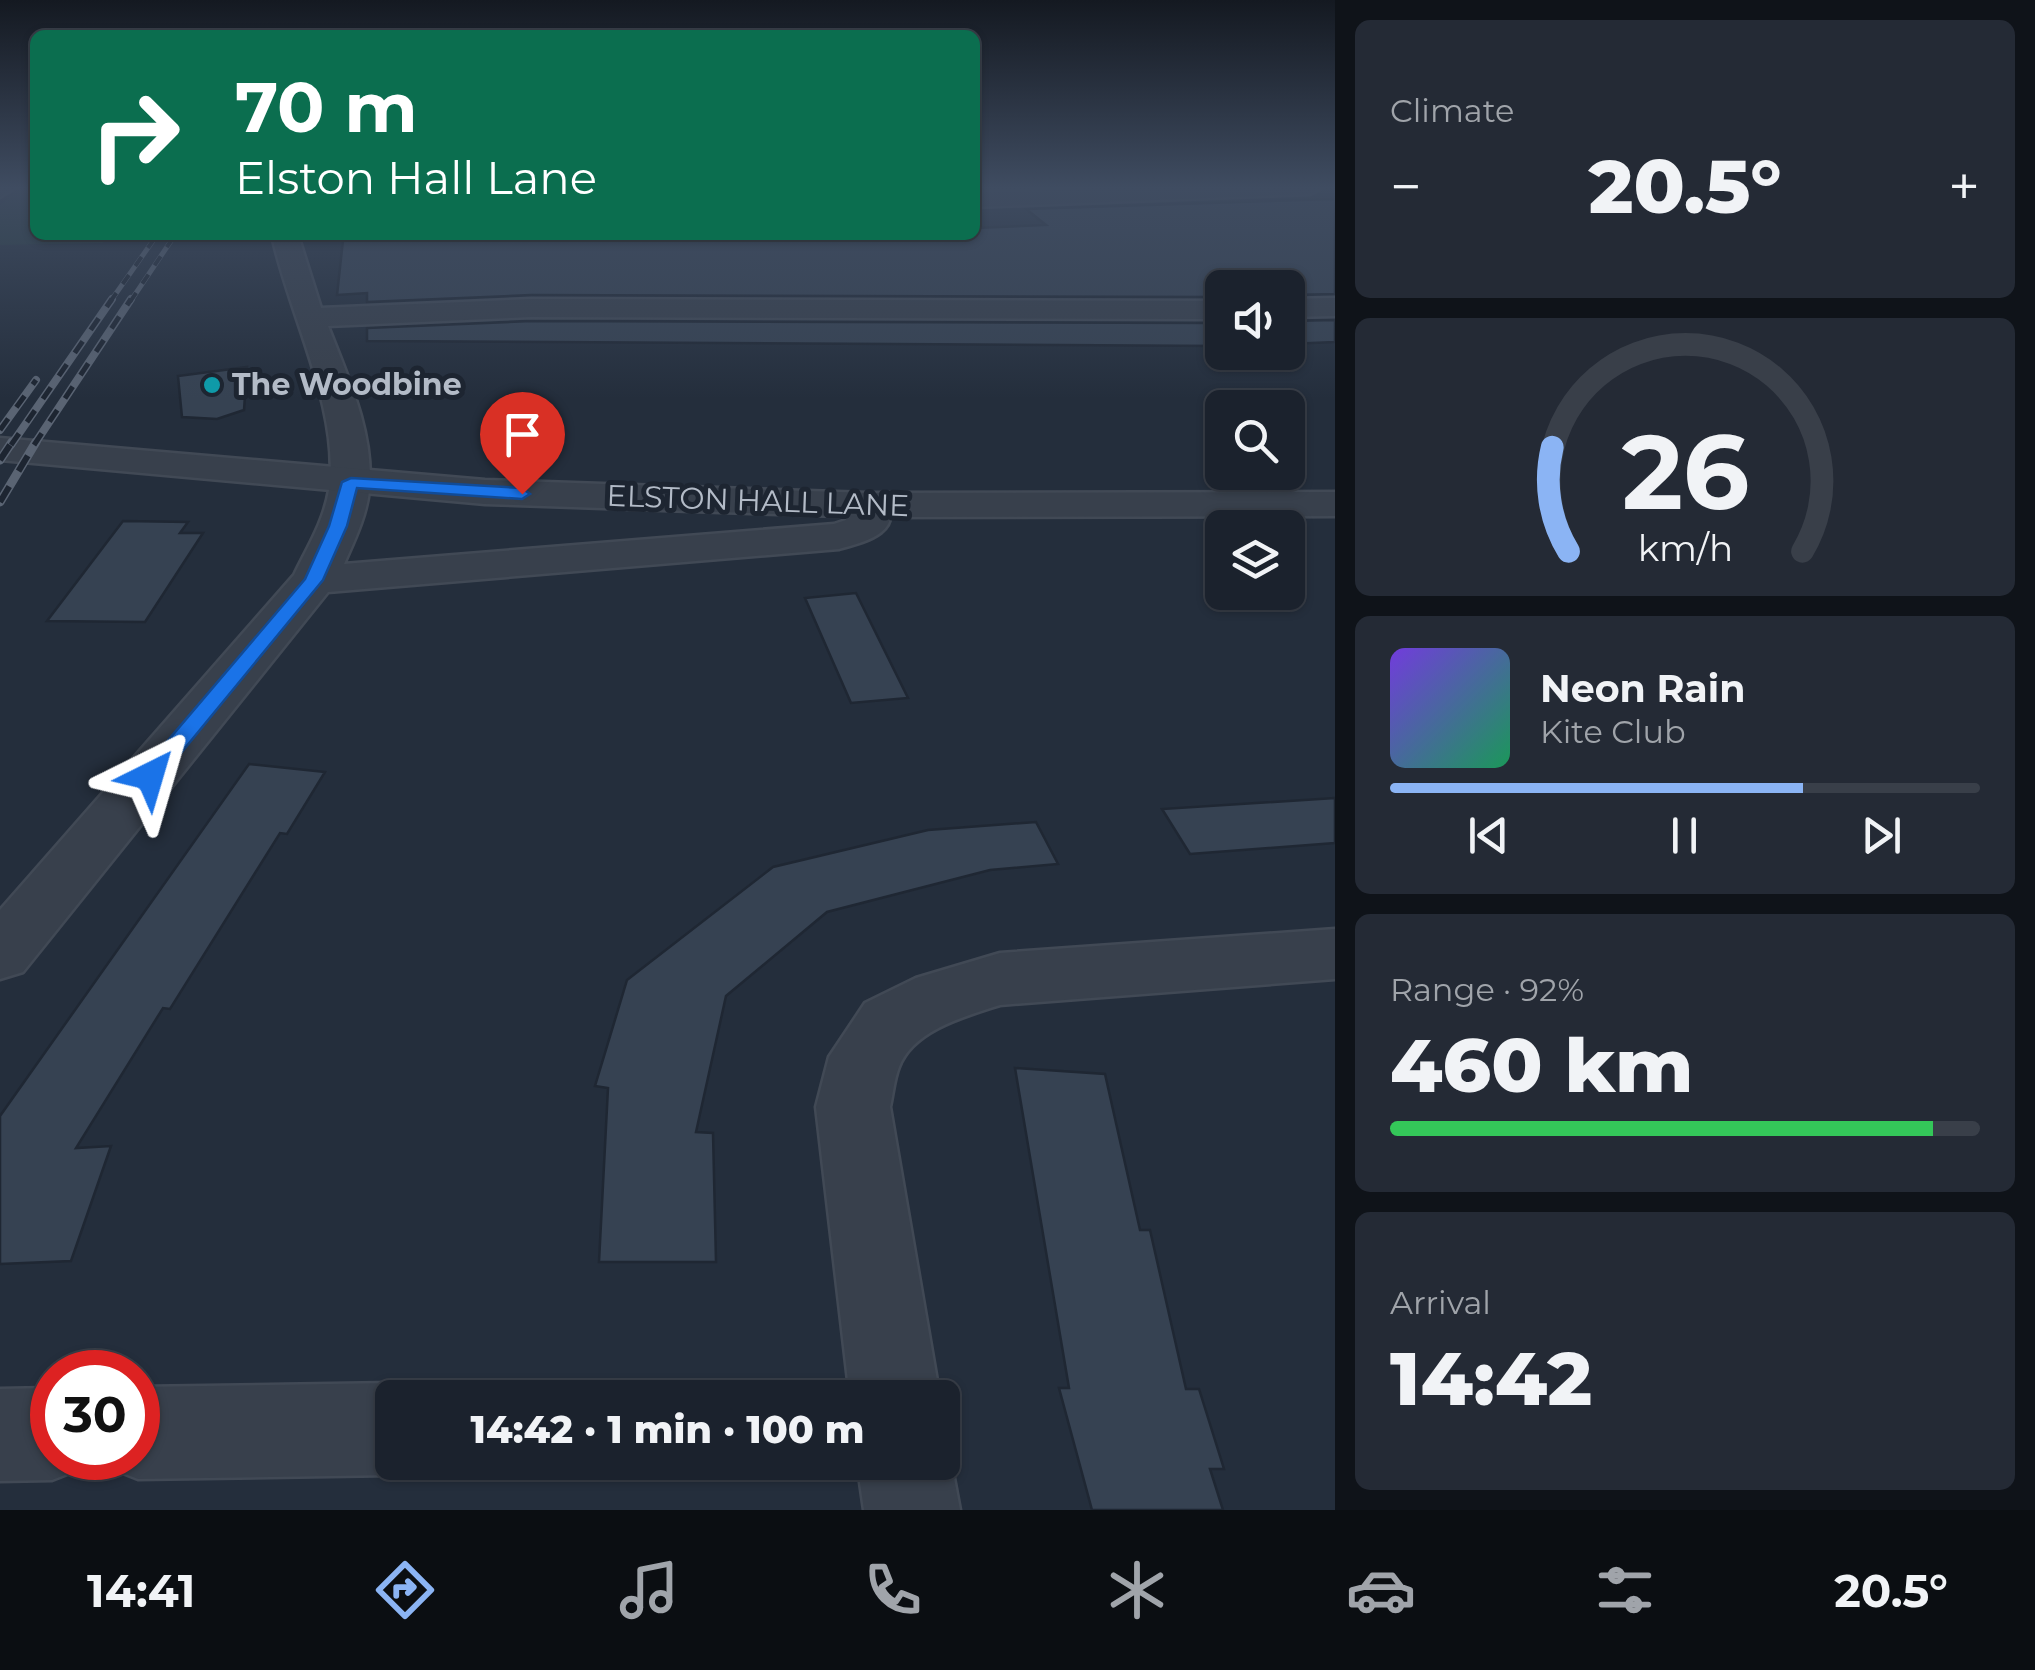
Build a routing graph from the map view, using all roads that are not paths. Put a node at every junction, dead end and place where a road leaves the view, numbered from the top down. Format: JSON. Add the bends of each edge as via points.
{"nodes":[{"id":1,"x":292,"y":257,"type":"edge"},
{"id":2,"x":1335,"y":307,"type":"edge"},
{"id":3,"x":1305,"y":308,"type":"edge"},
{"id":4,"x":1205,"y":310,"type":"edge"},
{"id":5,"x":310,"y":318,"type":"junction"},
{"id":6,"x":1,"y":449,"type":"edge"},
{"id":7,"x":351,"y":482,"type":"junction"},
{"id":8,"x":1335,"y":504,"type":"edge"},
{"id":9,"x":868,"y":505,"type":"junction"},
{"id":10,"x":314,"y":580,"type":"junction"},
{"id":11,"x":0,"y":954,"type":"edge"},
{"id":12,"x":1335,"y":954,"type":"edge"},
{"id":13,"x":891,"y":1380,"type":"edge"},
{"id":14,"x":375,"y":1429,"type":"edge"},
{"id":15,"x":160,"y":1433,"type":"edge"},
{"id":16,"x":30,"y":1434,"type":"edge"},
{"id":17,"x":0,"y":1435,"type":"edge"},
{"id":18,"x":907,"y":1480,"type":"edge"},
{"id":19,"x":912,"y":1510,"type":"edge"}],
"edges":[{"from":1,"to":5,"type":"street"},
{"from":2,"to":3,"type":"street"},
{"from":4,"to":5,"type":"street","via":[[532,308]]},
{"from":5,"to":7,"type":"street","via":[[345,436]]},
{"from":6,"to":7,"type":"street","name":"ELSTON HALL LANE"},
{"from":7,"to":9,"type":"street","name":"ELSTON HALL LANE"},
{"from":7,"to":10,"type":"street"},
{"from":8,"to":9,"type":"street","name":"ELSTON HALL LANE"},
{"from":9,"to":10,"type":"street","via":[[866,528],[840,536]]},
{"from":10,"to":11,"type":"street"},
{"from":12,"to":13,"type":"street","via":[[1000,979],[940,997],[890,1023],[865,1057],[853,1107]]},
{"from":14,"to":15,"type":"street"},
{"from":16,"to":17,"type":"street"},
{"from":18,"to":19,"type":"street"}]}
